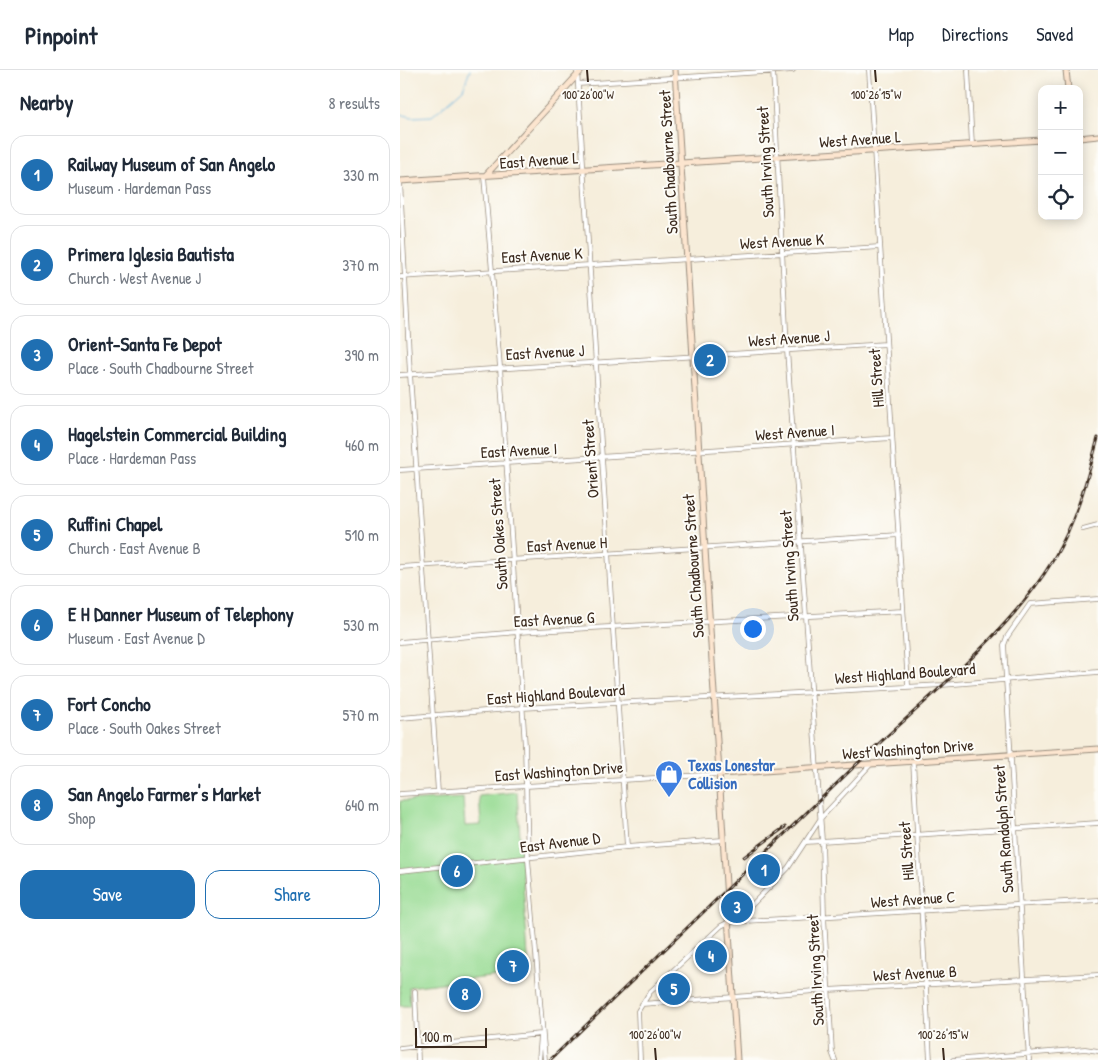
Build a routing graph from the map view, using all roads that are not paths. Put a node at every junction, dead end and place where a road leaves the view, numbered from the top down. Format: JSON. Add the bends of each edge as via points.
{"nodes":[{"id":1,"x":582,"y":70,"type":"edge"},
{"id":2,"x":675,"y":70,"type":"edge"},
{"id":3,"x":792,"y":70,"type":"edge"},
{"id":4,"x":869,"y":70,"type":"edge"},
{"id":5,"x":968,"y":70,"type":"edge"},
{"id":6,"x":1066,"y":70,"type":"edge"},
{"id":7,"x":773,"y":71,"type":"edge"},
{"id":8,"x":577,"y":73,"type":"edge"},
{"id":9,"x":675,"y":78,"type":"junction"},
{"id":10,"x":578,"y":84,"type":"junction"},
{"id":11,"x":1068,"y":85,"type":"edge"},
{"id":12,"x":1098,"y":136,"type":"edge"},
{"id":13,"x":1083,"y":138,"type":"edge"},
{"id":14,"x":1038,"y":140,"type":"edge"},
{"id":15,"x":972,"y":145,"type":"junction"},
{"id":16,"x":874,"y":151,"type":"junction"},
{"id":17,"x":778,"y":157,"type":"junction"},
{"id":18,"x":680,"y":164,"type":"junction"},
{"id":19,"x":583,"y":169,"type":"junction"},
{"id":20,"x":484,"y":176,"type":"junction"},
{"id":21,"x":400,"y":181,"type":"edge"},
{"id":22,"x":880,"y":247,"type":"junction"},
{"id":23,"x":782,"y":254,"type":"junction"},
{"id":24,"x":686,"y":258,"type":"junction"},
{"id":25,"x":589,"y":265,"type":"junction"},
{"id":26,"x":492,"y":270,"type":"junction"},
{"id":27,"x":406,"y":276,"type":"junction"},
{"id":28,"x":400,"y":277,"type":"edge"},
{"id":29,"x":886,"y":344,"type":"junction"},
{"id":30,"x":787,"y":350,"type":"junction"},
{"id":31,"x":692,"y":357,"type":"junction"},
{"id":32,"x":596,"y":362,"type":"junction"},
{"id":33,"x":500,"y":367,"type":"junction"},
{"id":34,"x":410,"y":374,"type":"junction"},
{"id":35,"x":400,"y":375,"type":"edge"},
{"id":36,"x":892,"y":438,"type":"junction"},
{"id":37,"x":793,"y":445,"type":"junction"},
{"id":38,"x":698,"y":450,"type":"junction"},
{"id":39,"x":602,"y":458,"type":"junction"},
{"id":40,"x":506,"y":463,"type":"junction"},
{"id":41,"x":418,"y":469,"type":"junction"},
{"id":42,"x":400,"y":470,"type":"edge"},
{"id":43,"x":1098,"y":525,"type":"edge"},
{"id":44,"x":1083,"y":529,"type":"dead end"},
{"id":45,"x":899,"y":536,"type":"junction"},
{"id":46,"x":799,"y":542,"type":"junction"},
{"id":47,"x":705,"y":547,"type":"junction"},
{"id":48,"x":608,"y":554,"type":"junction"},
{"id":49,"x":512,"y":558,"type":"junction"},
{"id":50,"x":424,"y":565,"type":"junction"},
{"id":51,"x":400,"y":567,"type":"edge"},
{"id":52,"x":1098,"y":599,"type":"edge"},
{"id":53,"x":904,"y":611,"type":"junction"},
{"id":54,"x":805,"y":617,"type":"junction"},
{"id":55,"x":710,"y":623,"type":"junction"},
{"id":56,"x":613,"y":628,"type":"junction"},
{"id":57,"x":518,"y":632,"type":"junction"},
{"id":58,"x":428,"y":640,"type":"junction"},
{"id":59,"x":400,"y":642,"type":"edge"},
{"id":60,"x":1098,"y":672,"type":"edge"},
{"id":61,"x":1004,"y":679,"type":"junction"},
{"id":62,"x":908,"y":685,"type":"junction"},
{"id":63,"x":811,"y":692,"type":"junction"},
{"id":64,"x":714,"y":697,"type":"junction"},
{"id":65,"x":618,"y":703,"type":"junction"},
{"id":66,"x":522,"y":708,"type":"junction"},
{"id":67,"x":433,"y":716,"type":"junction"},
{"id":68,"x":400,"y":718,"type":"edge"},
{"id":69,"x":1098,"y":749,"type":"edge"},
{"id":70,"x":1010,"y":754,"type":"junction"},
{"id":71,"x":913,"y":761,"type":"junction"},
{"id":72,"x":872,"y":764,"type":"junction"},
{"id":73,"x":816,"y":767,"type":"junction"},
{"id":74,"x":719,"y":774,"type":"junction"},
{"id":75,"x":623,"y":779,"type":"junction"},
{"id":76,"x":524,"y":786,"type":"junction"},
{"id":77,"x":438,"y":792,"type":"junction"},
{"id":78,"x":400,"y":794,"type":"edge"},
{"id":79,"x":820,"y":818,"type":"junction"},
{"id":80,"x":1098,"y":823,"type":"edge"},
{"id":81,"x":1014,"y":828,"type":"junction"},
{"id":82,"x":917,"y":835,"type":"junction"},
{"id":83,"x":724,"y":840,"type":"junction"},
{"id":84,"x":822,"y":841,"type":"junction"},
{"id":85,"x":806,"y":842,"type":"junction"},
{"id":86,"x":627,"y":847,"type":"junction"},
{"id":87,"x":528,"y":859,"type":"junction"},
{"id":88,"x":400,"y":871,"type":"edge"},
{"id":89,"x":1098,"y":900,"type":"edge"},
{"id":90,"x":1020,"y":905,"type":"junction"},
{"id":91,"x":922,"y":910,"type":"junction"},
{"id":92,"x":824,"y":917,"type":"junction"},
{"id":93,"x":740,"y":920,"type":"junction"},
{"id":94,"x":729,"y":922,"type":"junction"},
{"id":95,"x":1098,"y":975,"type":"edge"},
{"id":96,"x":1024,"y":978,"type":"junction"},
{"id":97,"x":927,"y":986,"type":"junction"},
{"id":98,"x":828,"y":990,"type":"junction"},
{"id":99,"x":415,"y":991,"type":"dead end"},
{"id":100,"x":733,"y":998,"type":"junction"},
{"id":101,"x":642,"y":1004,"type":"junction"},
{"id":102,"x":541,"y":1034,"type":"junction"},
{"id":103,"x":417,"y":1046,"type":"junction"},
{"id":104,"x":400,"y":1048,"type":"edge"},
{"id":105,"x":1098,"y":1051,"type":"edge"},
{"id":106,"x":1029,"y":1058,"type":"edge"},
{"id":107,"x":418,"y":1060,"type":"edge"},
{"id":108,"x":539,"y":1060,"type":"edge"},
{"id":109,"x":545,"y":1060,"type":"edge"},
{"id":110,"x":640,"y":1060,"type":"edge"},
{"id":111,"x":737,"y":1060,"type":"edge"},
{"id":112,"x":835,"y":1060,"type":"edge"},
{"id":113,"x":930,"y":1060,"type":"edge"},
{"id":114,"x":953,"y":1060,"type":"edge"}],
"edges":[{"from":1,"to":8,"type":"main road"},
{"from":2,"to":9,"type":"main road","name":"South Chadbourne Street"},
{"from":3,"to":7,"type":"street"},
{"from":4,"to":16,"type":"street","name":"Hill Street"},
{"from":5,"to":15,"type":"street"},
{"from":6,"to":11,"type":"main road"},
{"from":7,"to":9,"type":"street"},
{"from":7,"to":17,"type":"street","name":"South Irving Street"},
{"from":8,"to":10,"type":"street","name":"Orient Street"},
{"from":8,"to":20,"type":"main road"},
{"from":9,"to":10,"type":"street"},
{"from":9,"to":18,"type":"main road","name":"South Chadbourne Street"},
{"from":10,"to":19,"type":"street","name":"Orient Street"},
{"from":12,"to":13,"type":"main road"},
{"from":14,"to":15,"type":"main road","name":"West Avenue L"},
{"from":15,"to":16,"type":"main road","name":"West Avenue L"},
{"from":16,"to":17,"type":"main road","name":"West Avenue L"},
{"from":16,"to":22,"type":"street","name":"Hill Street"},
{"from":17,"to":18,"type":"main road","name":"West Avenue L"},
{"from":17,"to":23,"type":"street","name":"South Irving Street"},
{"from":18,"to":19,"type":"main road","name":"East Avenue L"},
{"from":18,"to":24,"type":"main road","name":"South Chadbourne Street"},
{"from":19,"to":20,"type":"main road","name":"East Avenue L"},
{"from":19,"to":25,"type":"street","name":"Orient Street"},
{"from":20,"to":21,"type":"main road","name":"East Avenue L"},
{"from":20,"to":26,"type":"street","name":"South Oakes Street"},
{"from":21,"to":27,"type":"street"},
{"from":22,"to":23,"type":"street","name":"West Avenue K"},
{"from":22,"to":29,"type":"street","name":"Hill Street"},
{"from":23,"to":24,"type":"street","name":"West Avenue K"},
{"from":23,"to":30,"type":"street","name":"South Irving Street"},
{"from":24,"to":25,"type":"street","name":"East Avenue K"},
{"from":24,"to":31,"type":"main road","name":"South Chadbourne Street"},
{"from":25,"to":26,"type":"street","name":"East Avenue K"},
{"from":25,"to":32,"type":"street","name":"Orient Street"},
{"from":26,"to":27,"type":"street","name":"East Avenue K"},
{"from":26,"to":33,"type":"street","name":"South Oakes Street"},
{"from":27,"to":28,"type":"street","name":"East Avenue K"},
{"from":27,"to":34,"type":"street"},
{"from":29,"to":30,"type":"street","name":"West Avenue J"},
{"from":29,"to":36,"type":"street","name":"Hill Street"},
{"from":30,"to":31,"type":"street","name":"West Avenue J"},
{"from":30,"to":37,"type":"street","name":"South Irving Street"},
{"from":31,"to":32,"type":"street","name":"East Avenue J"},
{"from":31,"to":38,"type":"main road","name":"South Chadbourne Street"},
{"from":32,"to":33,"type":"street","name":"East Avenue J"},
{"from":32,"to":39,"type":"street","name":"Orient Street"},
{"from":33,"to":34,"type":"street","name":"East Avenue J"},
{"from":33,"to":40,"type":"street","name":"South Oakes Street"},
{"from":34,"to":35,"type":"street","name":"East Avenue J"},
{"from":34,"to":41,"type":"street"},
{"from":36,"to":37,"type":"street","name":"West Avenue I"},
{"from":36,"to":45,"type":"street","name":"Hill Street"},
{"from":37,"to":38,"type":"street","name":"West Avenue I"},
{"from":37,"to":46,"type":"street","name":"South Irving Street"},
{"from":38,"to":39,"type":"street","name":"East Avenue I"},
{"from":38,"to":47,"type":"main road","name":"South Chadbourne Street"},
{"from":39,"to":40,"type":"street","name":"East Avenue I"},
{"from":39,"to":48,"type":"street","name":"Orient Street"},
{"from":40,"to":41,"type":"street","name":"East Avenue I"},
{"from":40,"to":49,"type":"street","name":"South Oakes Street"},
{"from":41,"to":42,"type":"street","name":"East Avenue I"},
{"from":41,"to":50,"type":"street"},
{"from":43,"to":44,"type":"street"},
{"from":45,"to":46,"type":"street","name":"East Avenue H"},
{"from":45,"to":53,"type":"street","name":"Hill Street"},
{"from":46,"to":47,"type":"street","name":"East Avenue H"},
{"from":46,"to":54,"type":"street","name":"South Irving Street"},
{"from":47,"to":48,"type":"street","name":"East Avenue H"},
{"from":47,"to":55,"type":"main road","name":"South Chadbourne Street"},
{"from":48,"to":49,"type":"street","name":"East Avenue H"},
{"from":48,"to":56,"type":"street","name":"Orient Street"},
{"from":49,"to":50,"type":"street","name":"East Avenue H"},
{"from":49,"to":57,"type":"street","name":"South Oakes Street"},
{"from":50,"to":51,"type":"street","name":"East Avenue H"},
{"from":50,"to":58,"type":"street"},
{"from":52,"to":61,"type":"street","name":"South Randolph Street","via":[[1030,604],[1004,645]]},
{"from":53,"to":54,"type":"street","name":"East Avenue G"},
{"from":53,"to":62,"type":"street","name":"Hill Street"},
{"from":54,"to":55,"type":"street","name":"East Avenue G"},
{"from":54,"to":63,"type":"street","name":"South Irving Street"},
{"from":55,"to":56,"type":"street","name":"East Avenue G"},
{"from":55,"to":64,"type":"main road","name":"South Chadbourne Street"},
{"from":56,"to":57,"type":"street","name":"East Avenue G"},
{"from":56,"to":65,"type":"street","name":"Orient Street"},
{"from":57,"to":58,"type":"street","name":"East Avenue G"},
{"from":57,"to":66,"type":"street","name":"South Oakes Street"},
{"from":58,"to":59,"type":"street","name":"East Avenue G"},
{"from":58,"to":67,"type":"street"},
{"from":60,"to":61,"type":"street","name":"West Highland Boulevard"},
{"from":61,"to":62,"type":"street","name":"West Highland Boulevard"},
{"from":61,"to":70,"type":"street","name":"South Randolph Street"},
{"from":62,"to":63,"type":"street","name":"West Highland Boulevard"},
{"from":63,"to":64,"type":"street","name":"West Highland Boulevard"},
{"from":63,"to":73,"type":"street","name":"South Irving Street"},
{"from":64,"to":65,"type":"street","name":"East Highland Boulevard"},
{"from":64,"to":74,"type":"main road","name":"South Chadbourne Street"},
{"from":65,"to":66,"type":"street","name":"East Highland Boulevard"},
{"from":65,"to":75,"type":"street","name":"Orient Street"},
{"from":66,"to":67,"type":"street","name":"East Highland Boulevard"},
{"from":66,"to":76,"type":"street","name":"South Oakes Street"},
{"from":67,"to":68,"type":"street","name":"East Highland Boulevard"},
{"from":67,"to":77,"type":"street"},
{"from":69,"to":70,"type":"main road","name":"West Washington Drive"},
{"from":70,"to":71,"type":"main road","name":"West Washington Drive"},
{"from":70,"to":81,"type":"street","name":"South Randolph Street"},
{"from":71,"to":72,"type":"main road","name":"West Washington Drive"},
{"from":71,"to":82,"type":"street","name":"Hill Street"},
{"from":72,"to":73,"type":"main road","name":"West Washington Drive"},
{"from":72,"to":79,"type":"street"},
{"from":73,"to":74,"type":"main road","name":"West Washington Drive"},
{"from":73,"to":79,"type":"street","name":"South Irving Street"},
{"from":74,"to":75,"type":"street","name":"East Washington Drive"},
{"from":74,"to":83,"type":"main road","name":"South Chadbourne Street"},
{"from":75,"to":76,"type":"street","name":"East Washington Drive"},
{"from":75,"to":86,"type":"street","name":"Orient Street"},
{"from":76,"to":77,"type":"street","name":"East Washington Drive"},
{"from":76,"to":87,"type":"street","name":"South Oakes Street"},
{"from":77,"to":78,"type":"street","name":"East Washington Drive"},
{"from":79,"to":84,"type":"street","name":"South Irving Street"},
{"from":79,"to":85,"type":"street"},
{"from":80,"to":81,"type":"street"},
{"from":81,"to":82,"type":"street"},
{"from":81,"to":90,"type":"street","name":"South Randolph Street"},
{"from":82,"to":84,"type":"street"},
{"from":82,"to":91,"type":"street","name":"Hill Street"},
{"from":83,"to":86,"type":"street","name":"East Avenue D"},
{"from":83,"to":94,"type":"main road","name":"South Chadbourne Street"},
{"from":84,"to":85,"type":"street"},
{"from":84,"to":92,"type":"street","name":"South Irving Street"},
{"from":85,"to":93,"type":"street","via":[[788,868]]},
{"from":86,"to":87,"type":"street","name":"East Avenue D"},
{"from":87,"to":88,"type":"street","name":"East Avenue D"},
{"from":87,"to":102,"type":"street","name":"South Oakes Street"},
{"from":89,"to":90,"type":"street","name":"West Avenue C"},
{"from":90,"to":91,"type":"street","name":"West Avenue C"},
{"from":90,"to":96,"type":"street","name":"South Randolph Street"},
{"from":91,"to":92,"type":"street","name":"West Avenue C"},
{"from":91,"to":97,"type":"street","name":"Hill Street"},
{"from":92,"to":93,"type":"street","name":"West Avenue C"},
{"from":92,"to":98,"type":"street","name":"South Irving Street"},
{"from":93,"to":94,"type":"street","name":"West Avenue C"},
{"from":94,"to":100,"type":"main road","name":"South Chadbourne Street"},
{"from":94,"to":101,"type":"street","via":[[650,992]]},
{"from":95,"to":96,"type":"street","name":"West Avenue B"},
{"from":96,"to":97,"type":"street","name":"West Avenue B"},
{"from":96,"to":106,"type":"street","name":"South Randolph Street"},
{"from":97,"to":98,"type":"street","name":"West Avenue B"},
{"from":97,"to":113,"type":"street","name":"Hill Street"},
{"from":98,"to":100,"type":"street","name":"West Avenue B"},
{"from":98,"to":112,"type":"street","name":"South Irving Street"},
{"from":99,"to":103,"type":"street"},
{"from":100,"to":101,"type":"street","name":"West Avenue B"},
{"from":100,"to":111,"type":"main road","name":"South Chadbourne Street"},
{"from":101,"to":110,"type":"street","via":[[638,1011]]},
{"from":102,"to":103,"type":"street"},
{"from":102,"to":108,"type":"street","name":"South Oakes Street"},
{"from":102,"to":109,"type":"street","name":"South Oakes Street"},
{"from":103,"to":104,"type":"street"},
{"from":103,"to":107,"type":"street"},
{"from":105,"to":106,"type":"street","via":[[1085,1049]]},
{"from":106,"to":114,"type":"street"}]}
